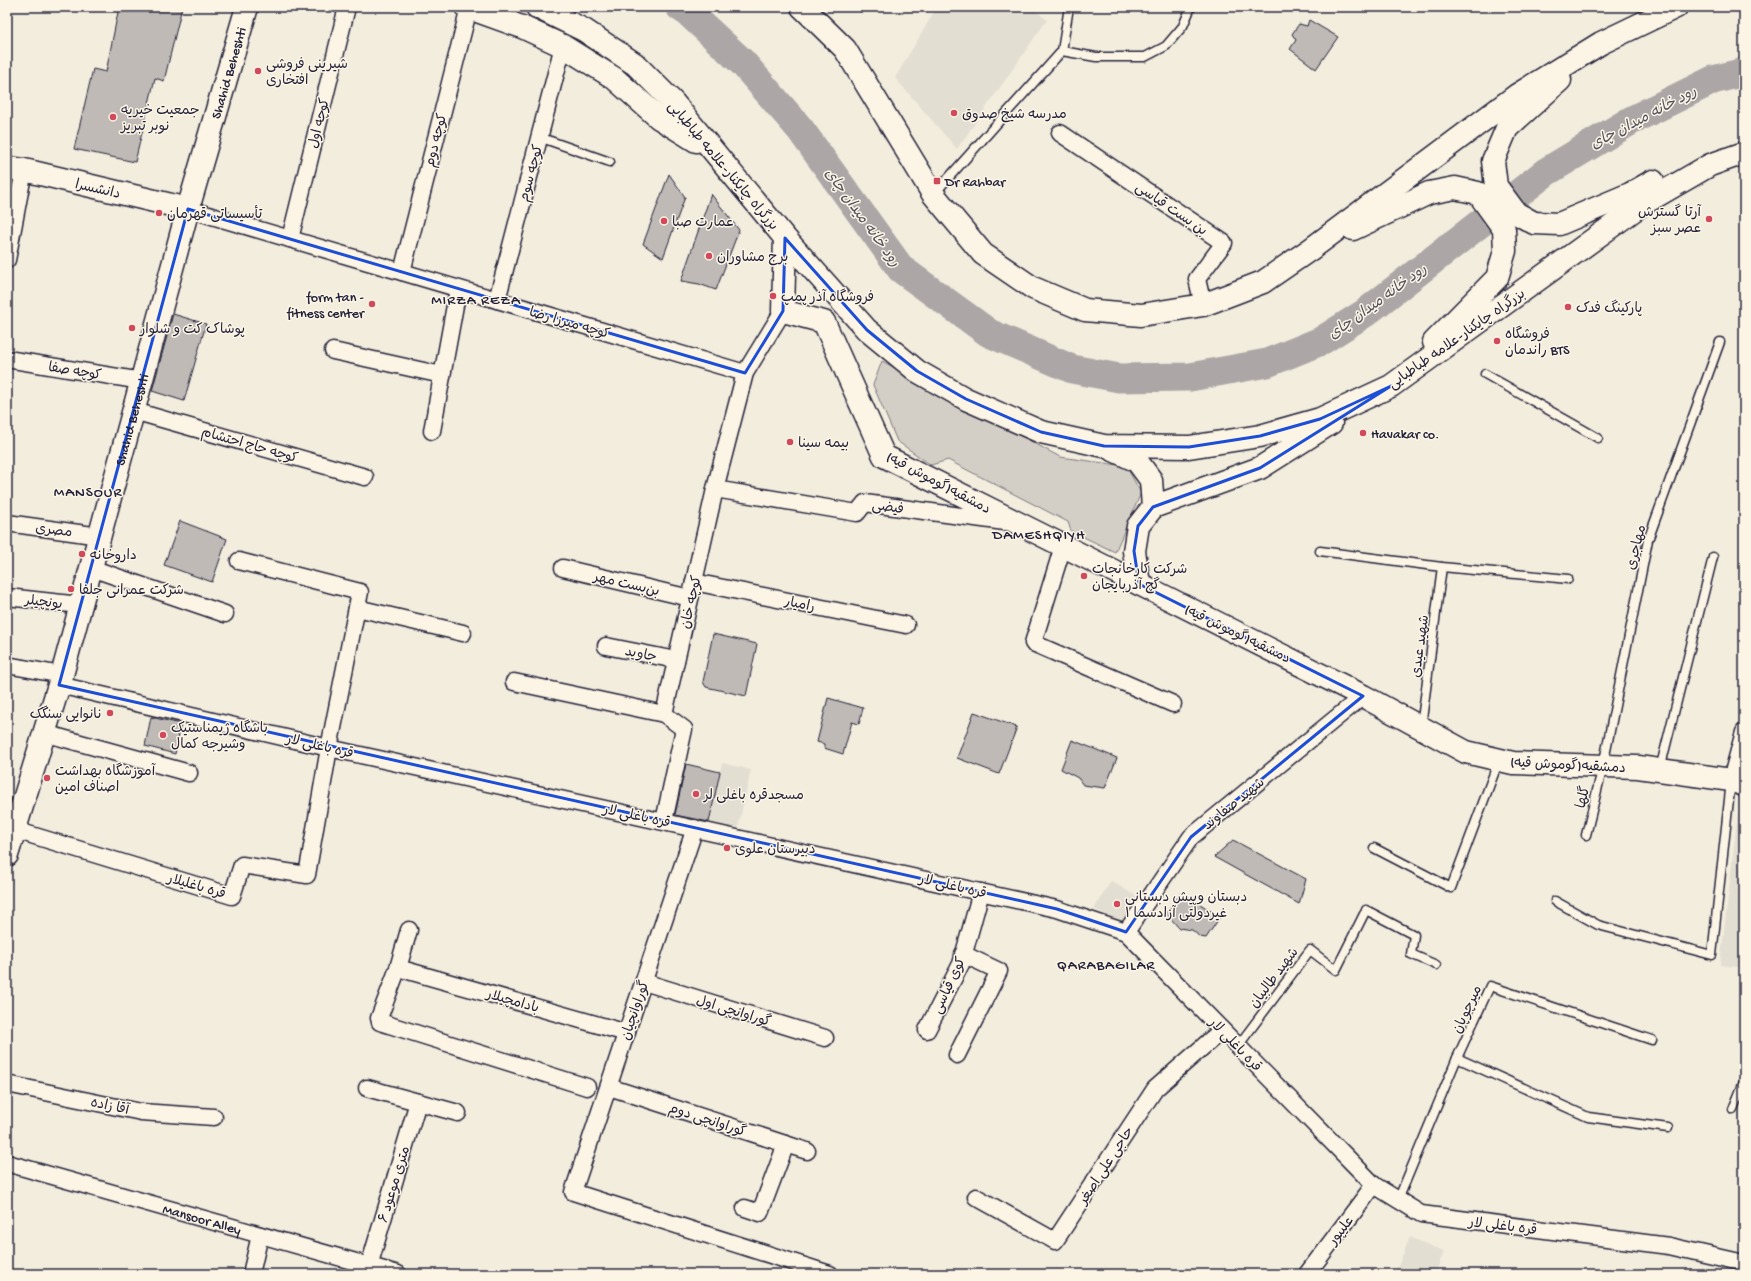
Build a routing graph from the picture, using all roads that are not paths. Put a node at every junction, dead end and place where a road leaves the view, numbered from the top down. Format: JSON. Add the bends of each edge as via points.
{"nodes":[{"id":1,"x":247,"y":7,"type":"edge"},
{"id":2,"x":347,"y":7,"type":"edge"},
{"id":3,"x":467,"y":7,"type":"edge"},
{"id":4,"x":537,"y":7,"type":"edge"},
{"id":5,"x":1069,"y":7,"type":"edge"},
{"id":6,"x":1191,"y":7,"type":"edge"},
{"id":7,"x":1676,"y":7,"type":"edge"},
{"id":8,"x":808,"y":9,"type":"edge"},
{"id":9,"x":1601,"y":43,"type":"junction"},
{"id":10,"x":562,"y":46,"type":"junction"},
{"id":11,"x":1062,"y":51,"type":"junction"},
{"id":12,"x":1060,"y":133,"type":"dead end"},
{"id":13,"x":539,"y":137,"type":"junction"},
{"id":14,"x":1744,"y":141,"type":"edge"},
{"id":15,"x":712,"y":151,"type":"junction"},
{"id":16,"x":1744,"y":153,"type":"edge"},
{"id":17,"x":610,"y":162,"type":"dead end"},
{"id":18,"x":16,"y":169,"type":"edge"},
{"id":19,"x":933,"y":194,"type":"junction"},
{"id":20,"x":188,"y":209,"type":"junction"},
{"id":21,"x":785,"y":238,"type":"junction"},
{"id":22,"x":290,"y":239,"type":"junction"},
{"id":23,"x":1311,"y":249,"type":"junction"},
{"id":24,"x":7,"y":260,"type":"edge"},
{"id":25,"x":402,"y":272,"type":"junction"},
{"id":26,"x":458,"y":289,"type":"junction"},
{"id":27,"x":497,"y":300,"type":"junction"},
{"id":28,"x":1203,"y":305,"type":"junction"},
{"id":29,"x":783,"y":311,"type":"junction"},
{"id":30,"x":1720,"y":342,"type":"dead end"},
{"id":31,"x":333,"y":351,"type":"dead end"},
{"id":32,"x":7,"y":359,"type":"edge"},
{"id":33,"x":745,"y":373,"type":"junction"},
{"id":34,"x":1485,"y":374,"type":"dead end"},
{"id":35,"x":442,"y":376,"type":"junction"},
{"id":36,"x":142,"y":381,"type":"junction"},
{"id":37,"x":1391,"y":386,"type":"junction"},
{"id":38,"x":134,"y":411,"type":"junction"},
{"id":39,"x":432,"y":431,"type":"dead end"},
{"id":40,"x":1598,"y":438,"type":"dead end"},
{"id":41,"x":1104,"y":446,"type":"junction"},
{"id":42,"x":365,"y":477,"type":"dead end"},
{"id":43,"x":715,"y":489,"type":"junction"},
{"id":44,"x":1153,"y":507,"type":"junction"},
{"id":45,"x":7,"y":523,"type":"edge"},
{"id":46,"x":1018,"y":523,"type":"junction"},
{"id":47,"x":100,"y":536,"type":"junction"},
{"id":48,"x":1063,"y":546,"type":"junction"},
{"id":49,"x":1320,"y":551,"type":"dead end"},
{"id":50,"x":1713,"y":557,"type":"dead end"},
{"id":51,"x":239,"y":561,"type":"dead end"},
{"id":52,"x":1442,"y":567,"type":"junction"},
{"id":53,"x":91,"y":568,"type":"junction"},
{"id":54,"x":563,"y":568,"type":"dead end"},
{"id":55,"x":1568,"y":579,"type":"dead end"},
{"id":56,"x":694,"y":582,"type":"junction"},
{"id":57,"x":1139,"y":584,"type":"junction"},
{"id":58,"x":7,"y":597,"type":"edge"},
{"id":59,"x":690,"y":598,"type":"junction"},
{"id":60,"x":80,"y":605,"type":"junction"},
{"id":61,"x":357,"y":608,"type":"junction"},
{"id":62,"x":225,"y":614,"type":"dead end"},
{"id":63,"x":906,"y":625,"type":"dead end"},
{"id":64,"x":463,"y":633,"type":"dead end"},
{"id":65,"x":606,"y":646,"type":"dead end"},
{"id":66,"x":676,"y":660,"type":"junction"},
{"id":67,"x":7,"y":665,"type":"edge"},
{"id":68,"x":60,"y":680,"type":"junction"},
{"id":69,"x":514,"y":682,"type":"dead end"},
{"id":70,"x":1364,"y":696,"type":"junction"},
{"id":71,"x":1173,"y":704,"type":"dead end"},
{"id":72,"x":664,"y":714,"type":"junction"},
{"id":73,"x":1421,"y":728,"type":"junction"},
{"id":74,"x":1744,"y":732,"type":"edge"},
{"id":75,"x":44,"y":733,"type":"junction"},
{"id":76,"x":329,"y":748,"type":"junction"},
{"id":77,"x":1500,"y":760,"type":"junction"},
{"id":78,"x":1603,"y":766,"type":"junction"},
{"id":79,"x":1659,"y":770,"type":"junction"},
{"id":80,"x":189,"y":772,"type":"dead end"},
{"id":81,"x":1737,"y":782,"type":"edge"},
{"id":82,"x":664,"y":821,"type":"junction"},
{"id":83,"x":695,"y":828,"type":"junction"},
{"id":84,"x":15,"y":830,"type":"junction"},
{"id":85,"x":1586,"y":835,"type":"dead end"},
{"id":86,"x":1374,"y":848,"type":"dead end"},
{"id":87,"x":7,"y":855,"type":"edge"},
{"id":88,"x":981,"y":892,"type":"junction"},
{"id":89,"x":1555,"y":901,"type":"dead end"},
{"id":90,"x":409,"y":930,"type":"dead end"},
{"id":91,"x":1126,"y":932,"type":"junction"},
{"id":92,"x":963,"y":954,"type":"junction"},
{"id":93,"x":1436,"y":965,"type":"dead end"},
{"id":94,"x":398,"y":968,"type":"junction"},
{"id":95,"x":644,"y":982,"type":"junction"},
{"id":96,"x":927,"y":1030,"type":"dead end"},
{"id":97,"x":1222,"y":1030,"type":"junction"},
{"id":98,"x":627,"y":1032,"type":"junction"},
{"id":99,"x":825,"y":1038,"type":"dead end"},
{"id":100,"x":1652,"y":1040,"type":"dead end"},
{"id":101,"x":1238,"y":1046,"type":"junction"},
{"id":102,"x":957,"y":1055,"type":"dead end"},
{"id":103,"x":1457,"y":1058,"type":"junction"},
{"id":104,"x":1744,"y":1082,"type":"edge"},
{"id":105,"x":7,"y":1084,"type":"edge"},
{"id":106,"x":587,"y":1087,"type":"dead end"},
{"id":107,"x":608,"y":1087,"type":"junction"},
{"id":108,"x":367,"y":1088,"type":"dead end"},
{"id":109,"x":418,"y":1102,"type":"junction"},
{"id":110,"x":1733,"y":1109,"type":"dead end"},
{"id":111,"x":458,"y":1113,"type":"dead end"},
{"id":112,"x":214,"y":1117,"type":"dead end"},
{"id":113,"x":1668,"y":1128,"type":"dead end"},
{"id":114,"x":786,"y":1144,"type":"junction"},
{"id":115,"x":807,"y":1151,"type":"dead end"},
{"id":116,"x":7,"y":1163,"type":"edge"},
{"id":117,"x":1374,"y":1185,"type":"junction"},
{"id":118,"x":976,"y":1197,"type":"dead end"},
{"id":119,"x":1398,"y":1200,"type":"junction"},
{"id":120,"x":744,"y":1208,"type":"dead end"},
{"id":121,"x":260,"y":1235,"type":"junction"},
{"id":122,"x":1744,"y":1263,"type":"edge"},
{"id":123,"x":369,"y":1266,"type":"junction"},
{"id":124,"x":251,"y":1274,"type":"edge"},
{"id":125,"x":398,"y":1274,"type":"edge"},
{"id":126,"x":830,"y":1274,"type":"edge"},
{"id":127,"x":1307,"y":1274,"type":"edge"}],
"edges":[{"from":1,"to":20,"type":"main road","name":"Shahid Beheshti"},
{"from":2,"to":22,"type":"street","name":"کوچه اول"},
{"from":3,"to":10,"type":"main road","via":[[522,27]]},
{"from":3,"to":25,"type":"street","name":"کوچه دوم"},
{"from":4,"to":15,"type":"main road","name":"بزرگراه چایکنار-علامه طباطبایی","via":[[584,30],[635,64],[673,102]]},
{"from":5,"to":11,"type":"lane"},
{"from":6,"to":11,"type":"lane","via":[[1183,26],[1166,46],[1145,57],[1096,57]]},
{"from":7,"to":9,"type":"main road"},
{"from":8,"to":19,"type":"main road","via":[[845,49]]},
{"from":9,"to":14,"type":"main road","via":[[1506,128],[1493,161],[1496,186],[1516,213],[1534,223],[1559,224],[1630,194],[1688,161]]},
{"from":9,"to":23,"type":"main road","via":[[1517,95]]},
{"from":10,"to":13,"type":"street","name":"کوچه سوم"},
{"from":10,"to":15,"type":"main road","via":[[614,78],[659,118]]},
{"from":11,"to":19,"type":"lane"},
{"from":12,"to":28,"type":"street","name":"بن بست قیاسی","via":[[1224,243],[1197,279]]},
{"from":13,"to":17,"type":"lane"},
{"from":13,"to":27,"type":"street","name":"کوچه سوم"},
{"from":15,"to":21,"type":"main road","name":"بزرگراه چایکنار-علامه طباطبایی"},
{"from":16,"to":37,"type":"main road","name":"بزرگراه چایکنار-علامه طباطبایی","via":[[1710,165],[1641,205]]},
{"from":18,"to":20,"type":"main road","name":"دانشسرا"},
{"from":18,"to":24,"type":"street"},
{"from":19,"to":28,"type":"main road","via":[[983,254],[1033,288],[1085,310],[1141,315]]},
{"from":20,"to":22,"type":"street","name":"کوچه میرزا رضا"},
{"from":20,"to":36,"type":"main road","name":"Shahid Beheshti"},
{"from":21,"to":29,"type":"main road"},
{"from":21,"to":41,"type":"main road","name":"بزرگراه چایکنار-علامه طباطبایی","via":[[867,330],[917,371],[966,399],[1040,432]]},
{"from":22,"to":25,"type":"street","name":"کوچه میرزا رضا"},
{"from":23,"to":28,"type":"main road","via":[[1263,282]]},
{"from":23,"to":37,"type":"main road","via":[[1429,193],[1455,188],[1478,193],[1504,229],[1505,251],[1497,278]]},
{"from":25,"to":26,"type":"street","name":"کوچه میرزا رضا"},
{"from":26,"to":27,"type":"street","name":"کوچه میرزا رضا"},
{"from":26,"to":35,"type":"street"},
{"from":27,"to":33,"type":"street","name":"کوچه میرزا رضا"},
{"from":29,"to":33,"type":"street"},
{"from":29,"to":46,"type":"main road","name":"دمشقیه(گوموش قیه)","via":[[824,322],[884,456]]},
{"from":30,"to":78,"type":"lane","name":"مهاجری","via":[[1648,540]]},
{"from":31,"to":35,"type":"street"},
{"from":32,"to":36,"type":"street","name":"کوچه صفا"},
{"from":33,"to":43,"type":"street","name":"کوچه خان"},
{"from":34,"to":40,"type":"lane"},
{"from":35,"to":39,"type":"street"},
{"from":36,"to":38,"type":"main road","name":"Shahid Beheshti"},
{"from":37,"to":41,"type":"main road","name":"بزرگراه چایکنار-علامه طباطبایی","via":[[1320,420],[1260,436],[1189,447]]},
{"from":37,"to":44,"type":"main road","via":[[1260,468]]},
{"from":38,"to":42,"type":"street","name":"کوچه حاج احتشام"},
{"from":38,"to":47,"type":"main road","name":"Shahid Beheshti"},
{"from":41,"to":44,"type":"main road","via":[[1137,461],[1150,480]]},
{"from":43,"to":46,"type":"street","name":"فیضی","via":[[857,513],[865,503]]},
{"from":43,"to":56,"type":"street","name":"کوچه خان"},
{"from":44,"to":57,"type":"main road","via":[[1138,526],[1134,551]]},
{"from":45,"to":47,"type":"street","name":"مصری"},
{"from":46,"to":48,"type":"main road","name":"دمشقیه(گوموش قیه)"},
{"from":47,"to":53,"type":"main road","name":"Shahid Beheshti"},
{"from":48,"to":57,"type":"main road","name":"دمشقیه(گوموش قیه)"},
{"from":48,"to":71,"type":"street","via":[[1033,643]]},
{"from":49,"to":52,"type":"lane"},
{"from":50,"to":79,"type":"lane"},
{"from":51,"to":61,"type":"street","via":[[360,592]]},
{"from":52,"to":55,"type":"lane"},
{"from":52,"to":73,"type":"lane","name":"شهید عیدی"},
{"from":53,"to":60,"type":"main road","name":"Shahid Beheshti"},
{"from":53,"to":62,"type":"street"},
{"from":54,"to":59,"type":"street","name":"بن‌بست مهر"},
{"from":56,"to":59,"type":"street","name":"کوچه خان"},
{"from":56,"to":63,"type":"street","name":"رامیار"},
{"from":57,"to":70,"type":"main road","name":"دمشقیه(گوموش قیه)"},
{"from":58,"to":60,"type":"street","name":"یونچیلر"},
{"from":59,"to":66,"type":"street","name":"کوچه خان"},
{"from":60,"to":68,"type":"main road","name":"Shahid Beheshti"},
{"from":61,"to":64,"type":"street"},
{"from":61,"to":76,"type":"street"},
{"from":65,"to":66,"type":"street","name":"جاوید"},
{"from":66,"to":72,"type":"street","name":"کوچه خان"},
{"from":67,"to":68,"type":"street","name":"قره باغلی لار"},
{"from":68,"to":75,"type":"main road","name":"Shahid Beheshti"},
{"from":68,"to":76,"type":"street","name":"قره باغلی لار"},
{"from":69,"to":72,"type":"street"},
{"from":70,"to":73,"type":"main road","name":"دمشقیه(گوموش قیه)"},
{"from":70,"to":91,"type":"street","name":"شهید صفاوند","via":[[1191,837]]},
{"from":72,"to":82,"type":"street","via":[[684,729]]},
{"from":73,"to":77,"type":"main road","name":"دمشقیه(گوموش قیه)","via":[[1466,752]]},
{"from":74,"to":81,"type":"street"},
{"from":75,"to":80,"type":"street"},
{"from":75,"to":84,"type":"main road","name":"Shahid Beheshti"},
{"from":76,"to":82,"type":"street","name":"قره باغلی لار"},
{"from":76,"to":84,"type":"street","name":"قره باغلیلار","via":[[307,875],[242,865],[232,896]]},
{"from":77,"to":78,"type":"main road","name":"دمشقیه(گوموش قیه)","via":[[1513,763]]},
{"from":77,"to":86,"type":"lane","via":[[1451,888]]},
{"from":78,"to":79,"type":"main road","name":"دمشقیه(گوموش قیه)"},
{"from":78,"to":85,"type":"lane","name":"گلها"},
{"from":79,"to":81,"type":"main road","name":"دمشقیه(گوموش قیه)"},
{"from":81,"to":89,"type":"lane","via":[[1712,955],[1598,925]]},
{"from":82,"to":83,"type":"street","name":"قره باغلی لار"},
{"from":83,"to":88,"type":"street","name":"قره باغلی لار"},
{"from":83,"to":95,"type":"street","name":"گوراوانچیان"},
{"from":84,"to":87,"type":"main road","name":"Shahid Beheshti"},
{"from":88,"to":91,"type":"street","name":"قره باغلی لار","via":[[1057,909]]},
{"from":88,"to":92,"type":"street","name":"کوی قیاسی"},
{"from":90,"to":94,"type":"street"},
{"from":91,"to":97,"type":"street","name":"قره باغلی لار"},
{"from":92,"to":96,"type":"street","name":"کوی قیاسی"},
{"from":92,"to":102,"type":"street","via":[[999,971]]},
{"from":93,"to":101,"type":"lane","name":"شهید طالبیان","via":[[1411,954],[1414,935],[1366,910],[1336,970],[1310,950]]},
{"from":94,"to":98,"type":"street","name":"بادامچیلار"},
{"from":94,"to":106,"type":"street","via":[[379,1018],[380,1022]]},
{"from":95,"to":98,"type":"street","name":"گوراوانچیان"},
{"from":95,"to":99,"type":"street","name":"گوراوانچی اول"},
{"from":97,"to":101,"type":"street","name":"قره باغلی لار"},
{"from":97,"to":118,"type":"street","name":"حاجی علی اصغر","via":[[1155,1089],[1055,1241]]},
{"from":98,"to":107,"type":"street","name":"گوراوانچیان"},
{"from":100,"to":103,"type":"lane","name":"میرچوپان","via":[[1490,986]]},
{"from":101,"to":117,"type":"street","name":"قره باغلی لار"},
{"from":103,"to":113,"type":"lane","via":[[1588,1117]]},
{"from":103,"to":119,"type":"lane","name":"میرچوپان"},
{"from":104,"to":110,"type":"lane"},
{"from":105,"to":112,"type":"street","name":"آقا زاده","via":[[141,1112]]},
{"from":107,"to":114,"type":"street","name":"گوراوانچی دوم"},
{"from":107,"to":126,"type":"street","name":"گوراوانچیان","via":[[573,1192]]},
{"from":108,"to":109,"type":"street"},
{"from":109,"to":111,"type":"street"},
{"from":109,"to":123,"type":"street","name":"۶ متری موعود"},
{"from":114,"to":115,"type":"street","name":"گوراوانچی دوم"},
{"from":114,"to":120,"type":"street","via":[[760,1213]]},
{"from":116,"to":121,"type":"street","name":"Mansoor Alley"},
{"from":117,"to":119,"type":"street","name":"قره باغلی لار"},
{"from":117,"to":127,"type":"street","name":"علیپور"},
{"from":119,"to":122,"type":"street","name":"قره باغلی لار","via":[[1421,1214],[1669,1246]]},
{"from":121,"to":123,"type":"street","name":"Mansoor Alley"},
{"from":121,"to":124,"type":"street"},
{"from":123,"to":125,"type":"street","name":"Mansoor Alley"}]}
